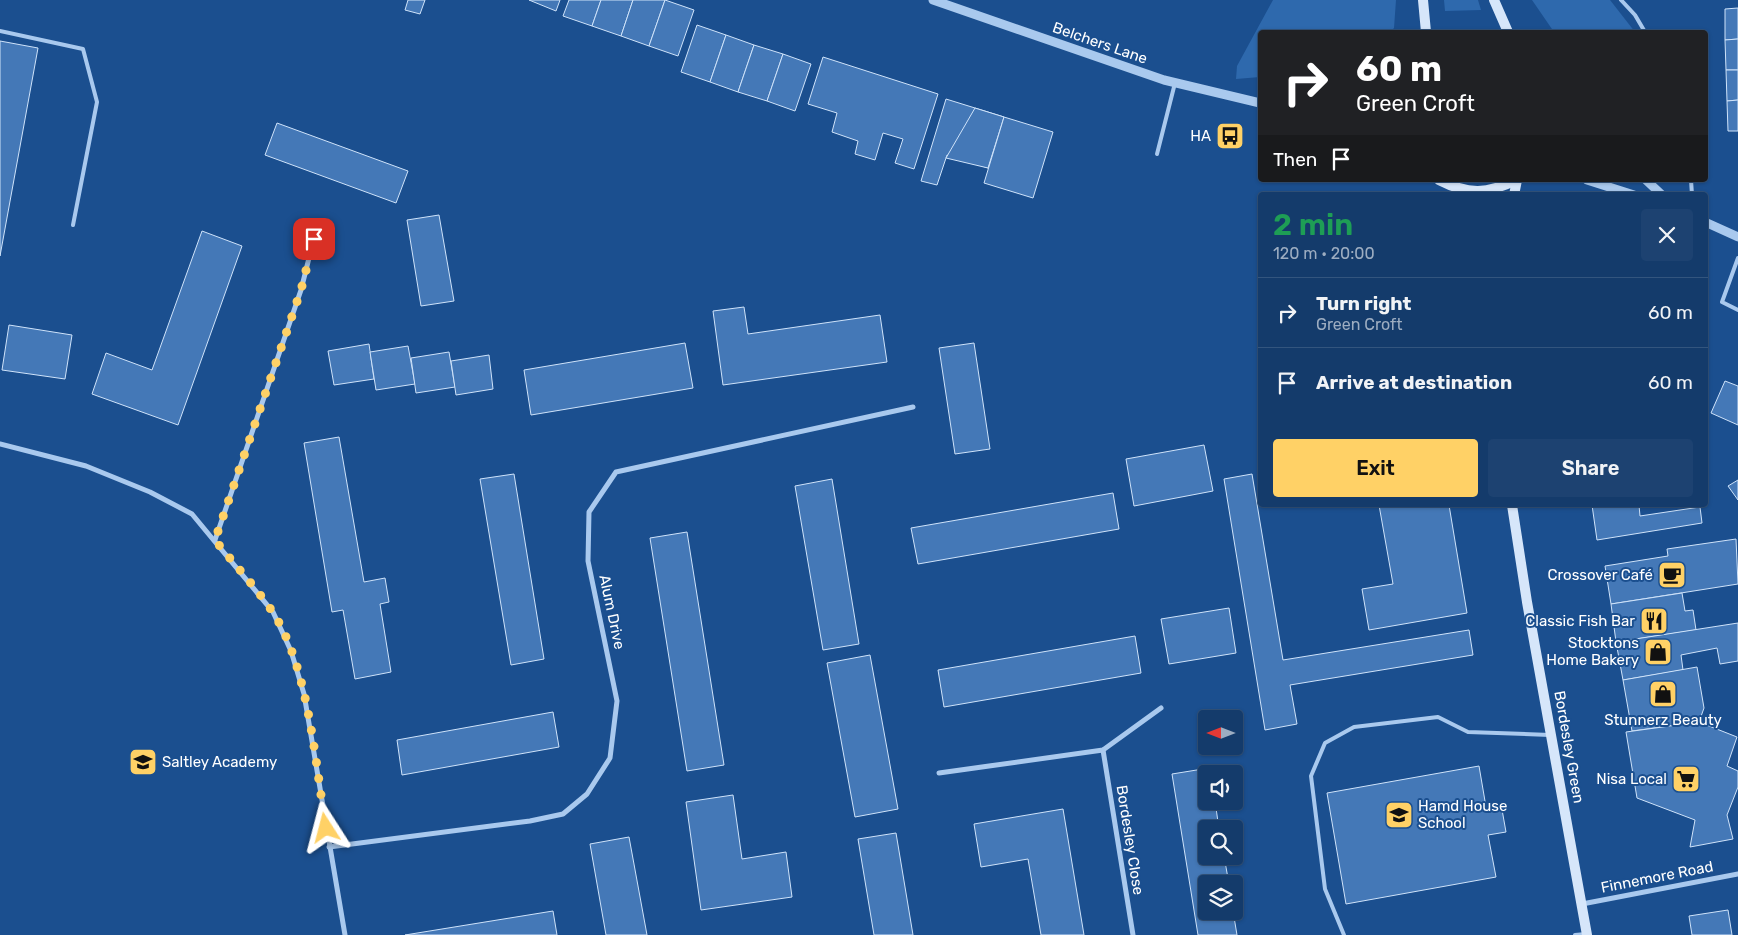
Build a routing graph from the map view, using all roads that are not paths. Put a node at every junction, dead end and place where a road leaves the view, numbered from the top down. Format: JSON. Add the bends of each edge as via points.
{"nodes":[{"id":1,"x":933,"y":0,"type":"edge"},
{"id":2,"x":1423,"y":0,"type":"edge"},
{"id":3,"x":1494,"y":0,"type":"edge"},
{"id":4,"x":1621,"y":0,"type":"edge"},
{"id":5,"x":1426,"y":30,"type":"edge"},
{"id":6,"x":1507,"y":30,"type":"edge"},
{"id":7,"x":1644,"y":30,"type":"edge"},
{"id":8,"x":0,"y":31,"type":"edge"},
{"id":9,"x":1175,"y":83,"type":"junction"},
{"id":10,"x":1258,"y":103,"type":"edge"},
{"id":11,"x":1157,"y":154,"type":"dead end"},
{"id":12,"x":1511,"y":182,"type":"edge"},
{"id":13,"x":1593,"y":182,"type":"edge"},
{"id":14,"x":1648,"y":182,"type":"edge"},
{"id":15,"x":1451,"y":190,"type":"edge"},
{"id":16,"x":1485,"y":192,"type":"edge"},
{"id":17,"x":1485,"y":192,"type":"edge"},
{"id":18,"x":1625,"y":192,"type":"edge"},
{"id":19,"x":1659,"y":192,"type":"edge"},
{"id":20,"x":318,"y":222,"type":"dead end"},
{"id":21,"x":1708,"y":223,"type":"edge"},
{"id":22,"x":73,"y":225,"type":"dead end"},
{"id":23,"x":1738,"y":237,"type":"edge"},
{"id":24,"x":1738,"y":258,"type":"edge"},
{"id":25,"x":1738,"y":310,"type":"edge"},
{"id":26,"x":913,"y":407,"type":"dead end"},
{"id":27,"x":0,"y":444,"type":"edge"},
{"id":28,"x":1512,"y":507,"type":"edge"},
{"id":29,"x":215,"y":540,"type":"junction"},
{"id":30,"x":1161,"y":708,"type":"dead end"},
{"id":31,"x":1551,"y":735,"type":"junction"},
{"id":32,"x":1102,"y":750,"type":"junction"},
{"id":33,"x":939,"y":773,"type":"dead end"},
{"id":34,"x":329,"y":847,"type":"junction"},
{"id":35,"x":1738,"y":874,"type":"edge"},
{"id":36,"x":1582,"y":904,"type":"junction"},
{"id":37,"x":1586,"y":934,"type":"edge"},
{"id":38,"x":345,"y":935,"type":"edge"},
{"id":39,"x":1133,"y":935,"type":"edge"},
{"id":40,"x":1344,"y":935,"type":"edge"},
{"id":41,"x":1575,"y":935,"type":"edge"}],
"edges":[{"from":1,"to":9,"type":"street","name":"Belchers Lane"},
{"from":2,"to":5,"type":"main road"},
{"from":3,"to":6,"type":"main road"},
{"from":4,"to":7,"type":"lane"},
{"from":8,"to":22,"type":"lane","via":[[83,49],[97,102]]},
{"from":9,"to":10,"type":"street","name":"Belchers Lane"},
{"from":9,"to":11,"type":"lane"},
{"from":12,"to":16,"type":"main road"},
{"from":13,"to":18,"type":"street"},
{"from":14,"to":19,"type":"street"},
{"from":15,"to":17,"type":"main road"},
{"from":20,"to":29,"type":"street","via":[[301,290]]},
{"from":21,"to":23,"type":"street"},
{"from":24,"to":25,"type":"lane","via":[[1722,302]]},
{"from":26,"to":34,"type":"street","name":"Alum Drive","via":[[616,472],[589,512],[588,561],[617,701],[610,758],[587,794],[563,814],[530,821]]},
{"from":27,"to":29,"type":"street","via":[[86,466],[150,492],[192,514]]},
{"from":28,"to":31,"type":"main road","name":"Bordesley Green"},
{"from":29,"to":34,"type":"street","via":[[273,612],[291,651],[304,694]]},
{"from":30,"to":32,"type":"street"},
{"from":31,"to":36,"type":"main road","name":"Bordesley Green"},
{"from":31,"to":40,"type":"lane","via":[[1468,732],[1438,717],[1354,727],[1325,743],[1311,776],[1325,889]]},
{"from":32,"to":33,"type":"street"},
{"from":32,"to":39,"type":"street","name":"Bordesley Close"},
{"from":34,"to":38,"type":"street"},
{"from":35,"to":36,"type":"street","name":"Finnemore Road"},
{"from":36,"to":37,"type":"main road","name":"Bordesley Green"},
{"from":37,"to":41,"type":"lane"}]}
